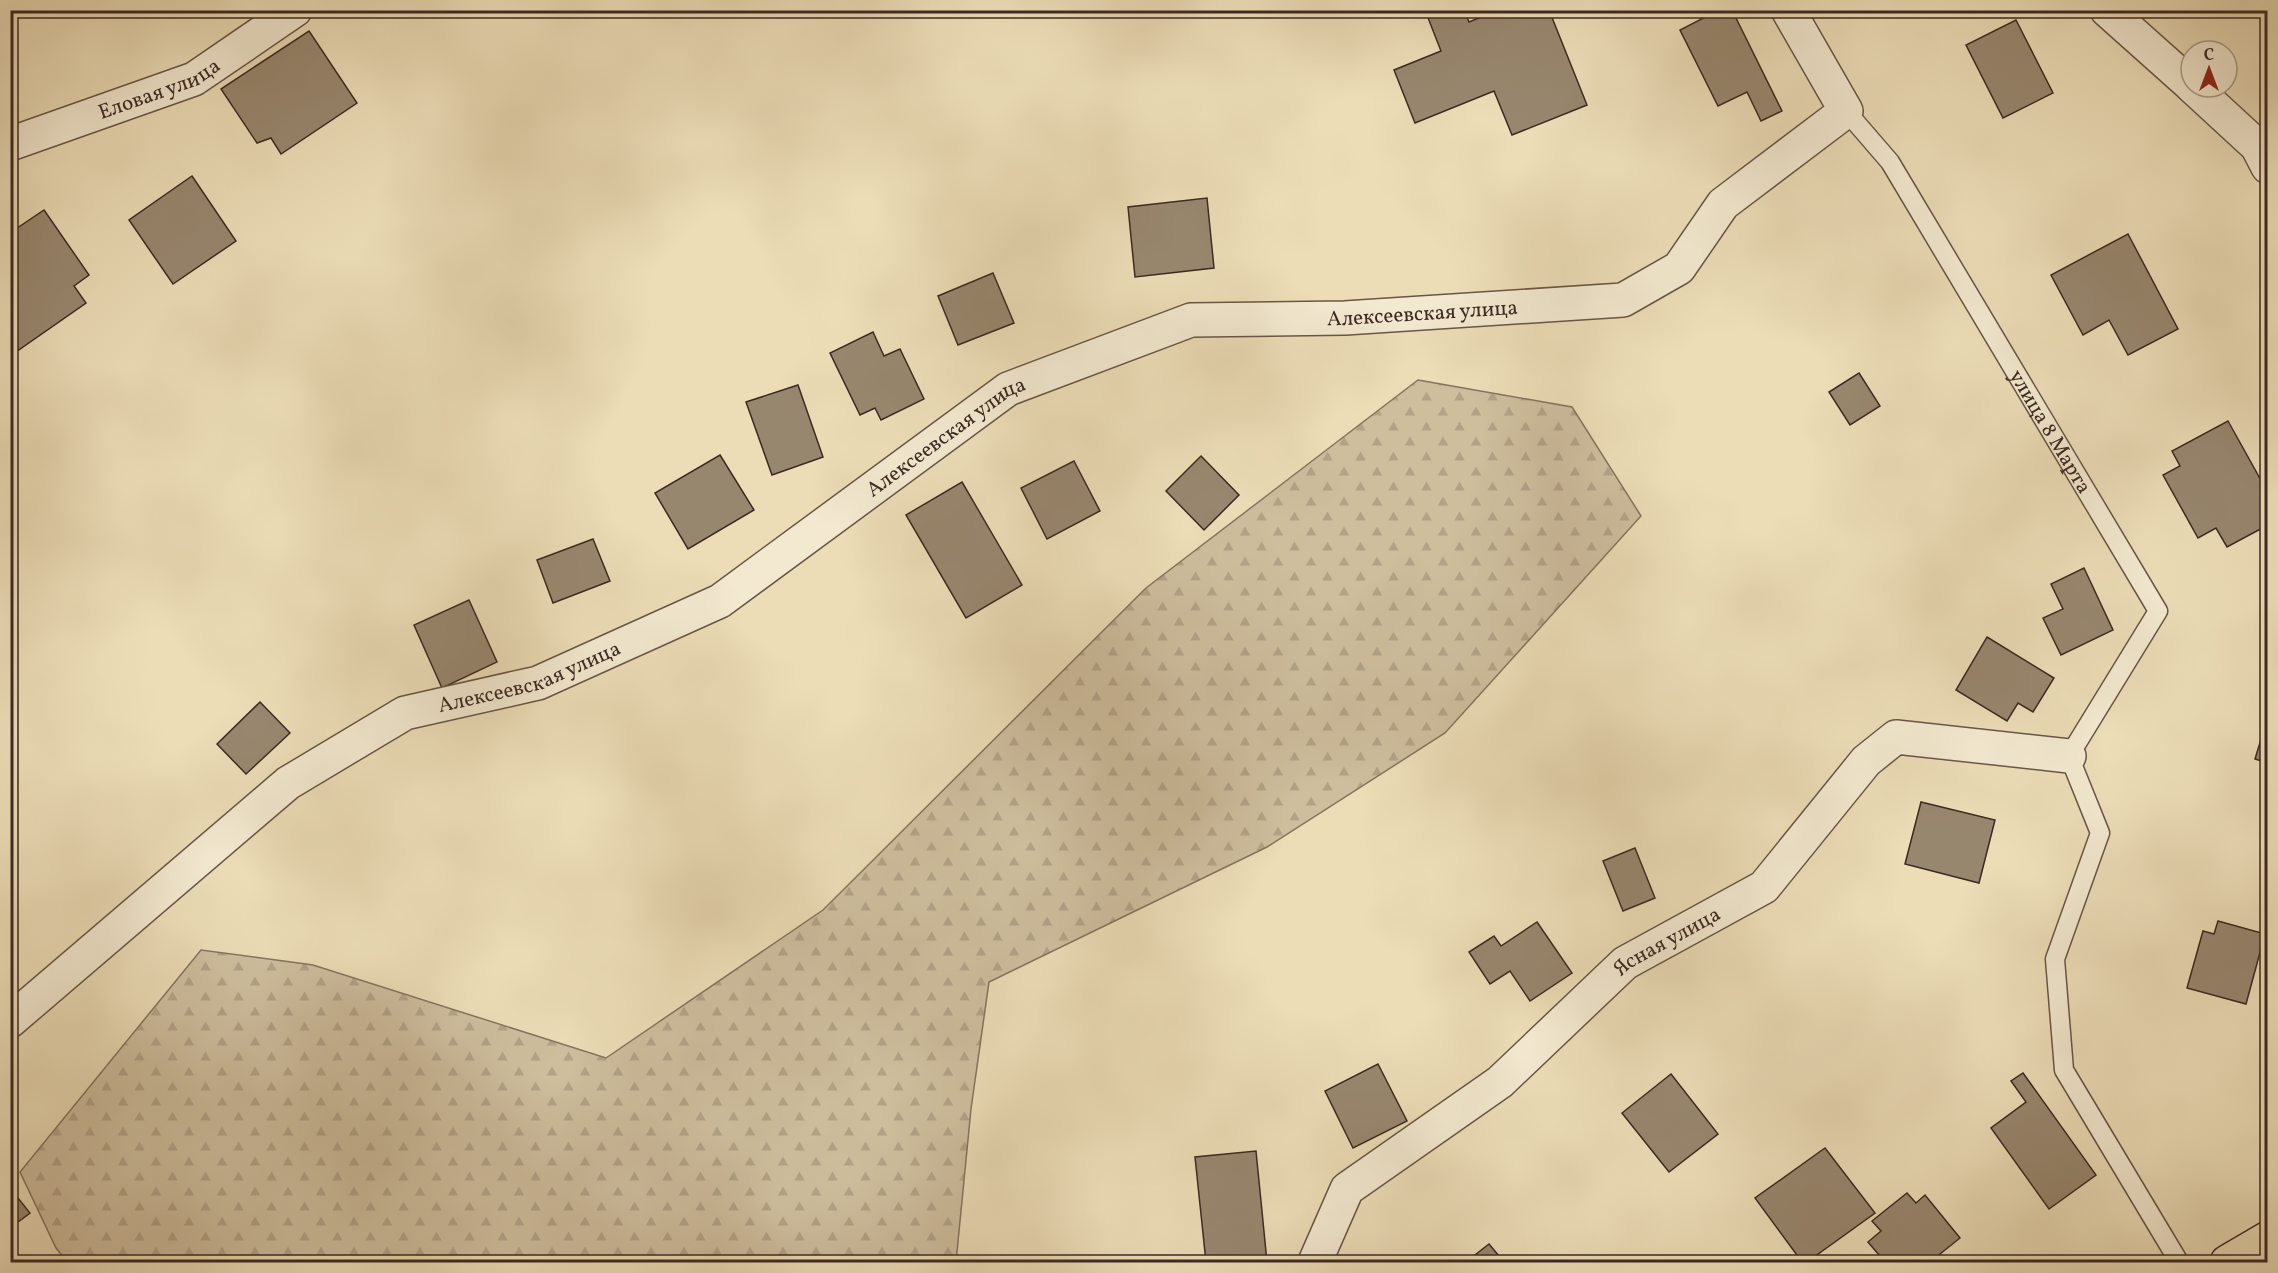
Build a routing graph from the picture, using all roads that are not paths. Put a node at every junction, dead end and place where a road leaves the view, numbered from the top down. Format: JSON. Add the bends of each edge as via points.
{"nodes":[{"id":1,"x":295,"y":10,"type":"edge"},
{"id":2,"x":1788,"y":10,"type":"edge"},
{"id":3,"x":2107,"y":10,"type":"edge"},
{"id":4,"x":2179,"y":74,"type":"edge"},
{"id":5,"x":2207,"y":99,"type":"edge"},
{"id":6,"x":1846,"y":111,"type":"junction"},
{"id":7,"x":10,"y":144,"type":"edge"},
{"id":8,"x":2264,"y":150,"type":"edge"},
{"id":9,"x":2069,"y":756,"type":"junction"},
{"id":10,"x":10,"y":1022,"type":"edge"},
{"id":11,"x":2268,"y":1238,"type":"edge"},
{"id":12,"x":1315,"y":1263,"type":"edge"},
{"id":13,"x":2179,"y":1263,"type":"edge"},
{"id":14,"x":2227,"y":1263,"type":"edge"}],
"edges":[{"from":1,"to":7,"type":"street","name":"Еловая улица","via":[[194,78]]},
{"from":2,"to":6,"type":"street"},
{"from":3,"to":4,"type":"street"},
{"from":5,"to":8,"type":"street"},
{"from":6,"to":9,"type":"lane","name":"улица 8 Марта","via":[[1890,162],[2158,610]]},
{"from":6,"to":10,"type":"street","name":"Алексеевская улица","via":[[1723,204],[1679,268],[1623,300],[1345,318],[1191,321],[1008,389],[720,601],[538,683],[405,712],[288,783]]},
{"from":9,"to":12,"type":"street","name":"Ясная улица","via":[[1896,737],[1866,761],[1764,887],[1625,963],[1500,1082],[1347,1189]]},
{"from":9,"to":13,"type":"lane","via":[[2100,833],[2055,959],[2064,1070]]},
{"from":11,"to":14,"type":"main road"}]}
